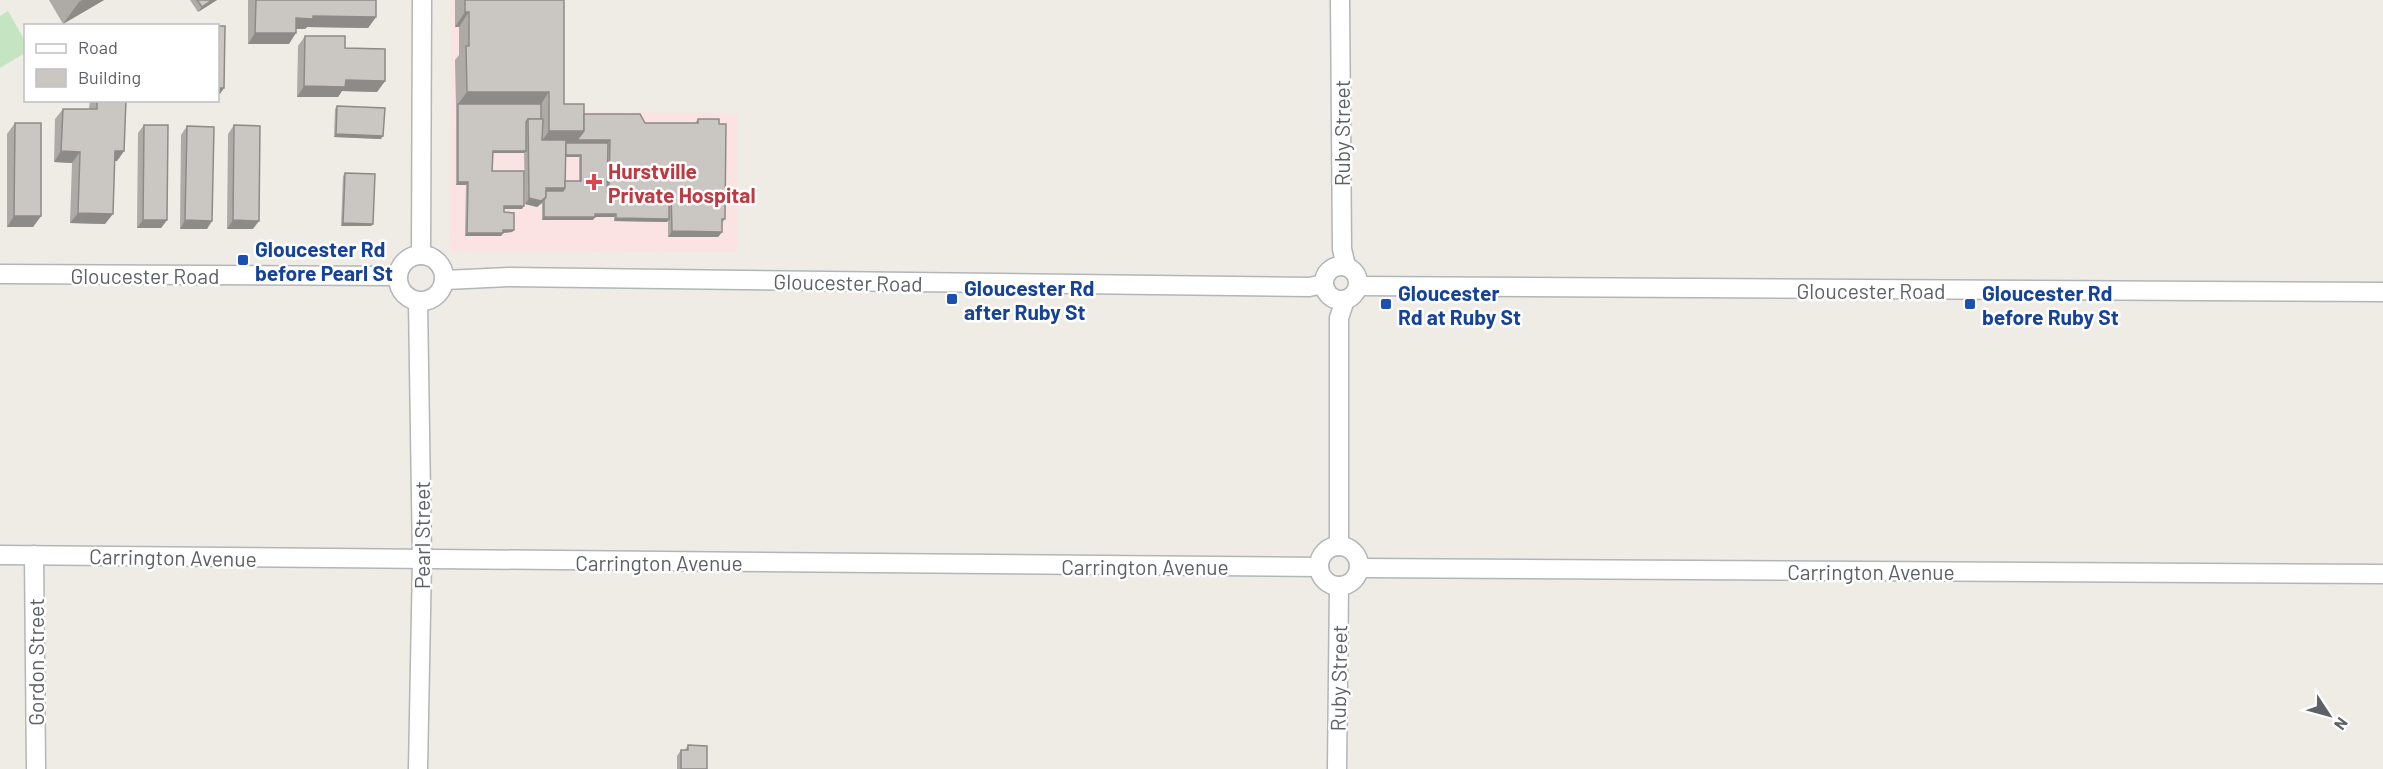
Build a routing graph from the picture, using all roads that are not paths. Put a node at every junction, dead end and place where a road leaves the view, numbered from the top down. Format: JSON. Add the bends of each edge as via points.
{"nodes":[{"id":1,"x":422,"y":0,"type":"edge"},
{"id":2,"x":1341,"y":0,"type":"edge"},
{"id":3,"x":421,"y":255,"type":"junction"},
{"id":4,"x":1346,"y":266,"type":"junction"},
{"id":5,"x":0,"y":274,"type":"edge"},
{"id":6,"x":398,"y":276,"type":"junction"},
{"id":7,"x":445,"y":280,"type":"junction"},
{"id":8,"x":1324,"y":284,"type":"junction"},
{"id":9,"x":1358,"y":286,"type":"junction"},
{"id":10,"x":2383,"y":292,"type":"edge"},
{"id":11,"x":1345,"y":300,"type":"junction"},
{"id":12,"x":418,"y":302,"type":"junction"},
{"id":13,"x":1339,"y":546,"type":"junction"},
{"id":14,"x":0,"y":555,"type":"edge"},
{"id":15,"x":34,"y":555,"type":"junction"},
{"id":16,"x":422,"y":560,"type":"junction"},
{"id":17,"x":1319,"y":567,"type":"junction"},
{"id":18,"x":1359,"y":568,"type":"junction"},
{"id":19,"x":2383,"y":574,"type":"edge"},
{"id":20,"x":1339,"y":586,"type":"junction"},
{"id":21,"x":36,"y":769,"type":"edge"},
{"id":22,"x":418,"y":769,"type":"edge"},
{"id":23,"x":1337,"y":769,"type":"edge"}],
"edges":[{"from":1,"to":3,"type":"street"},
{"from":2,"to":4,"type":"street","name":"Ruby Street","via":[[1342,249]]},
{"from":3,"to":6,"type":"street","via":[[408,259]]},
{"from":3,"to":7,"type":"street","via":[[441,265]]},
{"from":4,"to":8,"type":"street","via":[[1330,269]]},
{"from":4,"to":9,"type":"street","via":[[1357,276]]},
{"from":5,"to":6,"type":"street","name":"Gloucester Road"},
{"from":6,"to":12,"type":"street","via":[[405,296]]},
{"from":7,"to":8,"type":"street","name":"Gloucester Road","via":[[509,277],[1309,287]]},
{"from":7,"to":12,"type":"street","via":[[433,299]]},
{"from":8,"to":11,"type":"street","via":[[1331,297]]},
{"from":9,"to":10,"type":"street","name":"Gloucester Road"},
{"from":9,"to":11,"type":"street"},
{"from":11,"to":13,"type":"street","via":[[1339,318]]},
{"from":12,"to":16,"type":"street","name":"Pearl Street"},
{"from":13,"to":17,"type":"street","via":[[1325,552]]},
{"from":13,"to":18,"type":"street","via":[[1354,553]]},
{"from":14,"to":15,"type":"street","name":"Carrington Avenue"},
{"from":15,"to":16,"type":"street","name":"Carrington Avenue"},
{"from":15,"to":21,"type":"street","name":"Gordon Street"},
{"from":16,"to":17,"type":"street","name":"Carrington Avenue"},
{"from":16,"to":22,"type":"street","name":"Pearl Street"},
{"from":17,"to":20,"type":"street","via":[[1323,578]]},
{"from":18,"to":19,"type":"street","name":"Carrington Avenue"},
{"from":18,"to":20,"type":"street","via":[[1348,584]]},
{"from":20,"to":23,"type":"street","name":"Ruby Street"}]}
